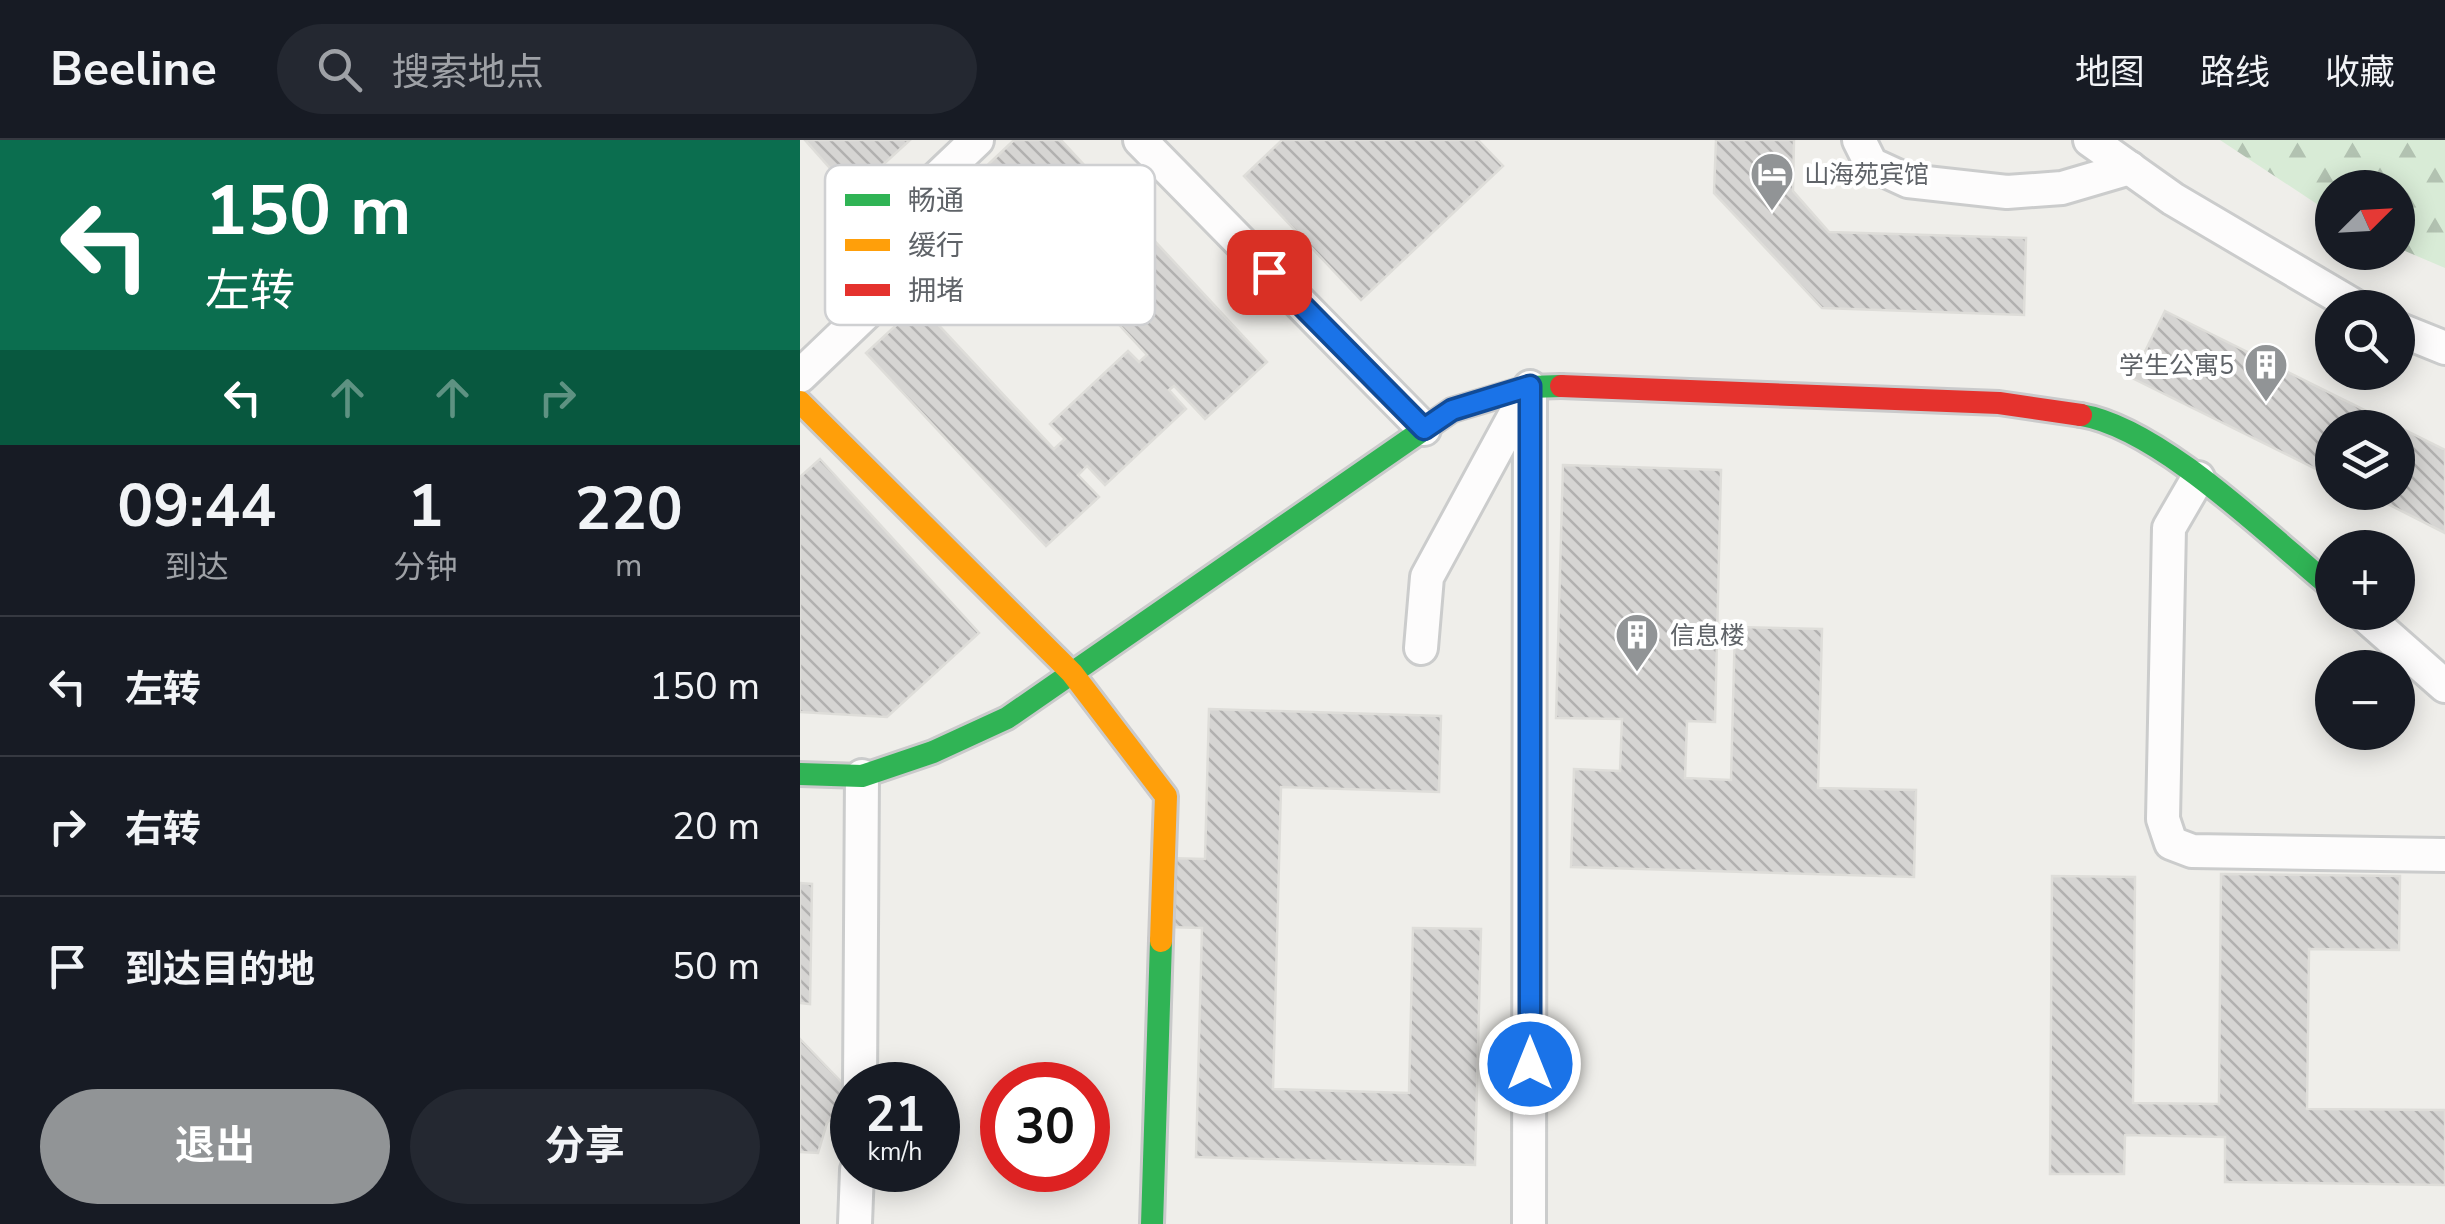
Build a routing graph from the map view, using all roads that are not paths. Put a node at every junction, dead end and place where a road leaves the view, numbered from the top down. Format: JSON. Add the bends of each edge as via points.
{"nodes":[{"id":1,"x":976,"y":140,"type":"edge"},
{"id":2,"x":1140,"y":140,"type":"edge"},
{"id":3,"x":1859,"y":140,"type":"edge"},
{"id":4,"x":2090,"y":140,"type":"edge"},
{"id":5,"x":950,"y":165,"type":"edge"},
{"id":6,"x":2130,"y":168,"type":"junction"},
{"id":7,"x":2327,"y":290,"type":"edge"},
{"id":8,"x":853,"y":325,"type":"edge"},
{"id":9,"x":2415,"y":336,"type":"edge"},
{"id":10,"x":2445,"y":348,"type":"edge"},
{"id":11,"x":800,"y":376,"type":"edge"},
{"id":12,"x":1530,"y":386,"type":"junction"},
{"id":13,"x":800,"y":402,"type":"edge"},
{"id":14,"x":1424,"y":429,"type":"junction"},
{"id":15,"x":2198,"y":478,"type":"junction"},
{"id":16,"x":2315,"y":574,"type":"edge"},
{"id":17,"x":2381,"y":630,"type":"edge"},
{"id":18,"x":1420,"y":648,"type":"dead end"},
{"id":19,"x":1072,"y":673,"type":"junction"},
{"id":20,"x":2445,"y":686,"type":"edge"},
{"id":21,"x":800,"y":774,"type":"edge"},
{"id":22,"x":862,"y":776,"type":"junction"},
{"id":23,"x":2445,"y":855,"type":"edge"},
{"id":24,"x":860,"y":1062,"type":"edge"},
{"id":25,"x":857,"y":1192,"type":"edge"},
{"id":26,"x":856,"y":1224,"type":"edge"},
{"id":27,"x":1152,"y":1224,"type":"edge"},
{"id":28,"x":1529,"y":1224,"type":"edge"}],
"edges":[{"from":1,"to":5,"type":"street"},
{"from":2,"to":14,"type":"street"},
{"from":3,"to":6,"type":"street","via":[[1871,164],[1908,180],[2007,192],[2062,188]]},
{"from":4,"to":6,"type":"street"},
{"from":6,"to":7,"type":"street"},
{"from":8,"to":11,"type":"street"},
{"from":9,"to":10,"type":"street"},
{"from":12,"to":14,"type":"street","via":[[1452,410]]},
{"from":12,"to":15,"type":"street","via":[[1999,403],[2104,419]]},
{"from":12,"to":18,"type":"street","via":[[1427,577]]},
{"from":12,"to":28,"type":"street"},
{"from":13,"to":19,"type":"street"},
{"from":14,"to":19,"type":"street"},
{"from":15,"to":16,"type":"street"},
{"from":15,"to":23,"type":"street","via":[[2169,528],[2163,820],[2172,843],[2192,851]]},
{"from":17,"to":20,"type":"street"},
{"from":19,"to":22,"type":"street","via":[[1006,718]]},
{"from":19,"to":27,"type":"street","via":[[1166,796]]},
{"from":21,"to":22,"type":"street"},
{"from":22,"to":24,"type":"street"},
{"from":25,"to":26,"type":"street"}]}
